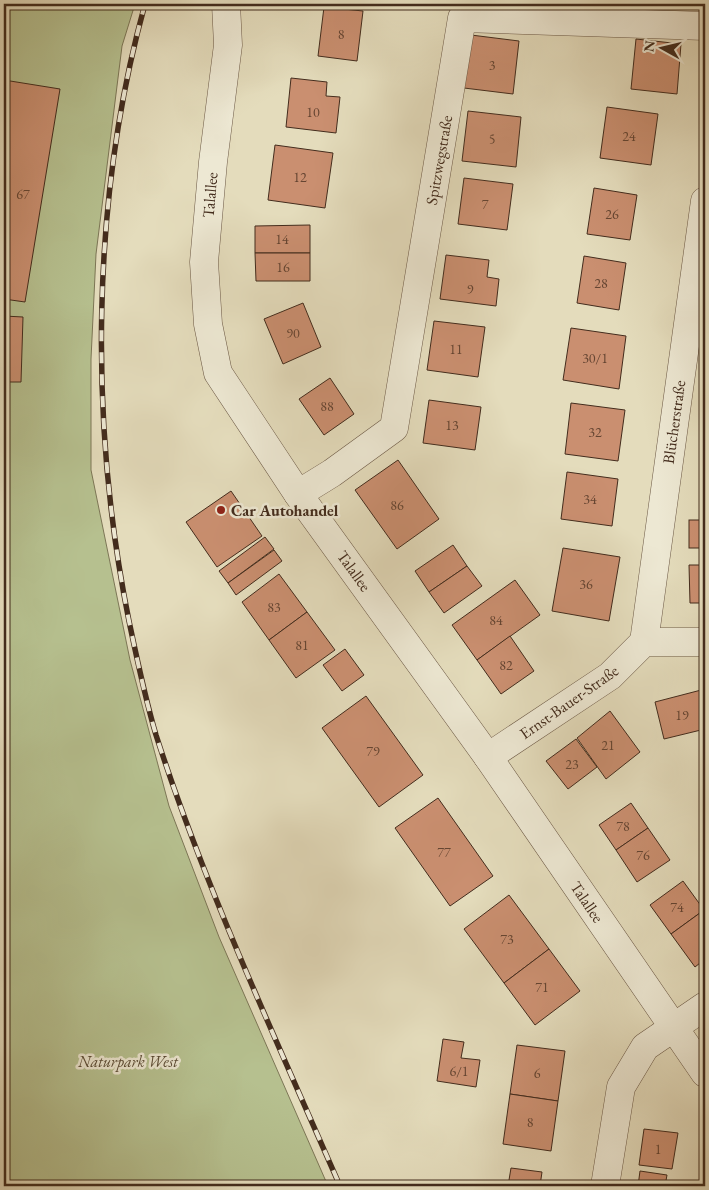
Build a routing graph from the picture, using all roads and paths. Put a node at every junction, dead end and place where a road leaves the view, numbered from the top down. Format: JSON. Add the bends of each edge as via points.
{"nodes":[{"id":1,"x":226,"y":4,"type":"edge"},
{"id":2,"x":705,"y":26,"type":"edge"},
{"id":3,"x":705,"y":201,"type":"edge"},
{"id":4,"x":298,"y":494,"type":"junction"},
{"id":5,"x":644,"y":642,"type":"junction"},
{"id":6,"x":705,"y":642,"type":"edge"},
{"id":7,"x":488,"y":757,"type":"junction"},
{"id":8,"x":705,"y":1006,"type":"edge"},
{"id":9,"x":673,"y":1028,"type":"junction"},
{"id":10,"x":705,"y":1073,"type":"edge"},
{"id":11,"x":605,"y":1186,"type":"edge"}],
"edges":[{"from":1,"to":4,"type":"street","name":"Talallee","via":[[228,45],[204,262],[208,324],[218,373]]},
{"from":2,"to":4,"type":"street","name":"Spitzwegstraße","via":[[462,18],[394,428]]},
{"from":3,"to":5,"type":"street","name":"Blücherstraße"},
{"from":4,"to":7,"type":"street","name":"Talallee"},
{"from":5,"to":6,"type":"street"},
{"from":5,"to":7,"type":"street","name":"Ernst-Bauer-Straße","via":[[610,676]]},
{"from":7,"to":9,"type":"street","name":"Talallee"},
{"from":8,"to":9,"type":"street"},
{"from":9,"to":10,"type":"street","name":"Talallee"},
{"from":9,"to":11,"type":"street","via":[[645,1047],[621,1087]]}]}
